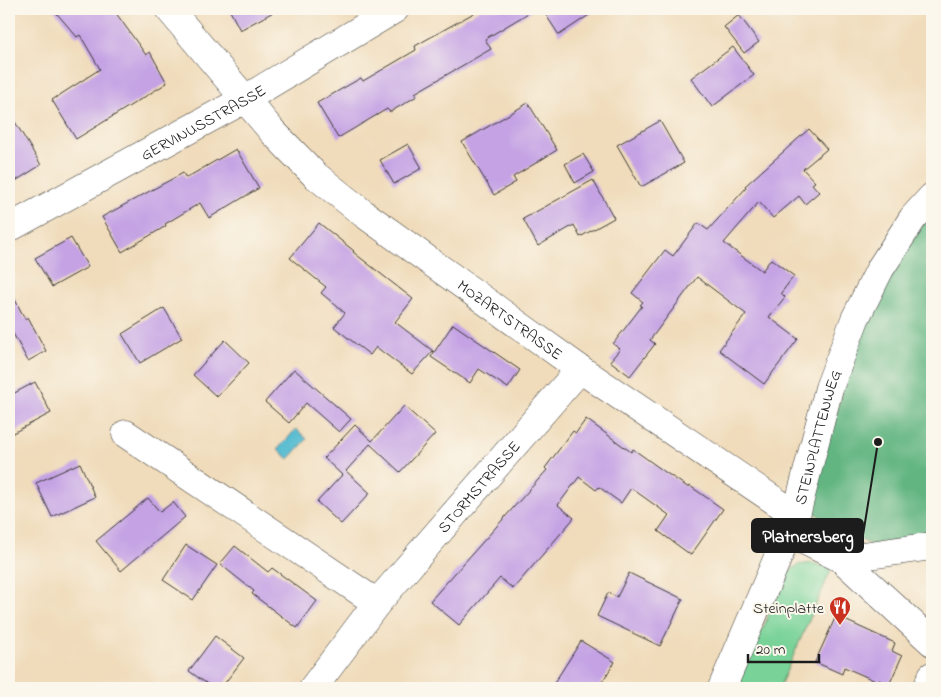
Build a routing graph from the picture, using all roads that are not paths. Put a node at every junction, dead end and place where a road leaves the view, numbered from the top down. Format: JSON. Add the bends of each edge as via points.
{"nodes":[{"id":1,"x":169,"y":9,"type":"edge"},
{"id":2,"x":395,"y":9,"type":"edge"},
{"id":3,"x":245,"y":99,"type":"junction"},
{"id":4,"x":932,"y":197,"type":"edge"},
{"id":5,"x":9,"y":228,"type":"edge"},
{"id":6,"x":580,"y":369,"type":"junction"},
{"id":7,"x":126,"y":434,"type":"dead end"},
{"id":8,"x":792,"y":524,"type":"junction"},
{"id":9,"x":932,"y":546,"type":"edge"},
{"id":10,"x":842,"y":559,"type":"junction"},
{"id":11,"x":377,"y":604,"type":"junction"},
{"id":12,"x":932,"y":642,"type":"edge"},
{"id":13,"x":932,"y":676,"type":"edge"},
{"id":14,"x":313,"y":688,"type":"edge"},
{"id":15,"x":722,"y":688,"type":"edge"},
{"id":16,"x":927,"y":688,"type":"edge"}],
"edges":[{"from":1,"to":3,"type":"street","name":"MOZARTSTRASSE"},
{"from":2,"to":3,"type":"street","name":"GERVINUSSTRASSE"},
{"from":3,"to":5,"type":"street","name":"GERVINUSSTRASSE"},
{"from":3,"to":6,"type":"street","name":"MOZARTSTRASSE","via":[[315,175]]},
{"from":4,"to":8,"type":"street","name":"STEINPLATTENWEG","via":[[913,218],[880,269],[855,319],[829,388]]},
{"from":6,"to":8,"type":"street","name":"MOZARTSTRASSE"},
{"from":6,"to":11,"type":"street","name":"STORMSTRASSE"},
{"from":7,"to":11,"type":"street"},
{"from":8,"to":10,"type":"street","name":"MOZARTSTRASSE"},
{"from":8,"to":15,"type":"street","name":"STEINPLATTENWEG"},
{"from":9,"to":10,"type":"street"},
{"from":10,"to":12,"type":"street","name":"MOZARTSTRASSE"},
{"from":11,"to":14,"type":"street","name":"STORMSTRASSE"},
{"from":13,"to":16,"type":"street"}]}
